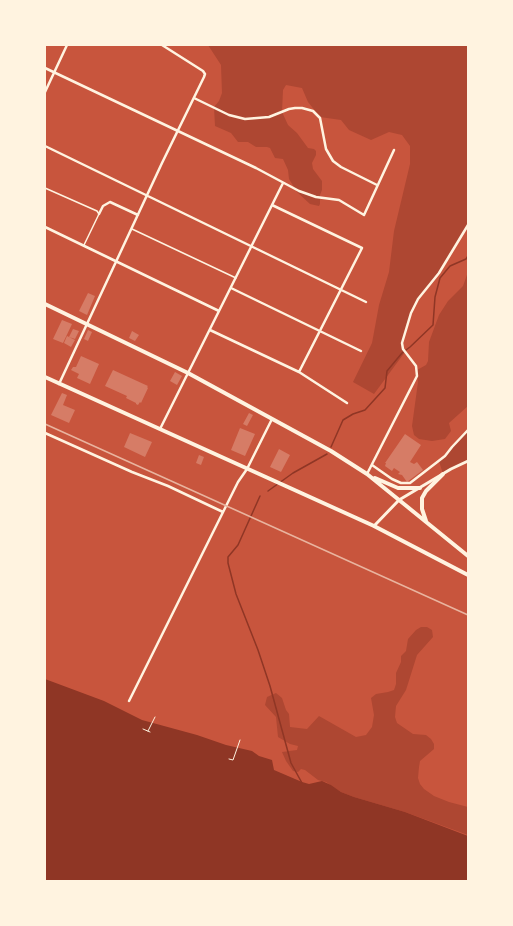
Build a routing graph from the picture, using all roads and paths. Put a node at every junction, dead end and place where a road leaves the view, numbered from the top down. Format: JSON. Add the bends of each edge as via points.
{"nodes":[{"id":1,"x":67,"y":45,"type":"edge"},
{"id":2,"x":162,"y":45,"type":"edge"},
{"id":3,"x":45,"y":68,"type":"edge"},
{"id":4,"x":55,"y":72,"type":"junction"},
{"id":5,"x":45,"y":92,"type":"edge"},
{"id":6,"x":194,"y":98,"type":"junction"},
{"id":7,"x":178,"y":131,"type":"junction"},
{"id":8,"x":45,"y":146,"type":"edge"},
{"id":9,"x":394,"y":150,"type":"dead end"},
{"id":10,"x":283,"y":183,"type":"junction"},
{"id":11,"x":377,"y":185,"type":"junction"},
{"id":12,"x":45,"y":188,"type":"edge"},
{"id":13,"x":148,"y":195,"type":"junction"},
{"id":14,"x":272,"y":205,"type":"junction"},
{"id":15,"x":99,"y":214,"type":"junction"},
{"id":16,"x":138,"y":215,"type":"junction"},
{"id":17,"x":468,"y":225,"type":"edge"},
{"id":18,"x":45,"y":227,"type":"edge"},
{"id":19,"x":132,"y":229,"type":"junction"},
{"id":20,"x":84,"y":245,"type":"junction"},
{"id":21,"x":252,"y":246,"type":"junction"},
{"id":22,"x":116,"y":261,"type":"junction"},
{"id":23,"x":236,"y":278,"type":"junction"},
{"id":24,"x":231,"y":288,"type":"junction"},
{"id":25,"x":342,"y":289,"type":"junction"},
{"id":26,"x":366,"y":302,"type":"dead end"},
{"id":27,"x":45,"y":304,"type":"edge"},
{"id":28,"x":219,"y":311,"type":"junction"},
{"id":29,"x":86,"y":324,"type":"junction"},
{"id":30,"x":210,"y":330,"type":"junction"},
{"id":31,"x":320,"y":331,"type":"junction"},
{"id":32,"x":361,"y":351,"type":"dead end"},
{"id":33,"x":300,"y":372,"type":"junction"},
{"id":34,"x":188,"y":373,"type":"junction"},
{"id":35,"x":45,"y":377,"type":"edge"},
{"id":36,"x":59,"y":384,"type":"junction"},
{"id":37,"x":347,"y":403,"type":"dead end"},
{"id":38,"x":272,"y":419,"type":"junction"},
{"id":39,"x":160,"y":429,"type":"junction"},
{"id":40,"x":468,"y":430,"type":"edge"},
{"id":41,"x":45,"y":433,"type":"edge"},
{"id":42,"x":468,"y":461,"type":"edge"},
{"id":43,"x":372,"y":465,"type":"junction"},
{"id":44,"x":247,"y":469,"type":"junction"},
{"id":45,"x":367,"y":474,"type":"junction"},
{"id":46,"x":443,"y":474,"type":"junction"},
{"id":47,"x":420,"y":488,"type":"junction"},
{"id":48,"x":399,"y":500,"type":"junction"},
{"id":49,"x":223,"y":512,"type":"junction"},
{"id":50,"x":427,"y":523,"type":"junction"},
{"id":51,"x":374,"y":526,"type":"junction"},
{"id":52,"x":468,"y":556,"type":"edge"},
{"id":53,"x":468,"y":575,"type":"edge"},
{"id":54,"x":129,"y":701,"type":"dead end"},
{"id":55,"x":155,"y":717,"type":"dead end"},
{"id":56,"x":143,"y":729,"type":"dead end"},
{"id":57,"x":148,"y":731,"type":"junction"},
{"id":58,"x":150,"y":732,"type":"dead end"},
{"id":59,"x":240,"y":740,"type":"dead end"},
{"id":60,"x":229,"y":759,"type":"dead end"}],
"edges":[{"from":1,"to":4,"type":"street"},
{"from":2,"to":6,"type":"street","via":[[205,74]]},
{"from":3,"to":4,"type":"street"},
{"from":4,"to":5,"type":"street"},
{"from":4,"to":7,"type":"street"},
{"from":6,"to":7,"type":"street"},
{"from":6,"to":11,"type":"street","via":[[230,115],[246,119],[269,117],[295,108],[313,111],[320,118],[326,149],[333,161]]},
{"from":7,"to":10,"type":"street"},
{"from":7,"to":13,"type":"street"},
{"from":8,"to":13,"type":"street"},
{"from":9,"to":11,"type":"street"},
{"from":10,"to":11,"type":"street","via":[[316,197],[339,200],[364,215]]},
{"from":10,"to":14,"type":"street"},
{"from":12,"to":15,"type":"lane"},
{"from":13,"to":16,"type":"street"},
{"from":13,"to":21,"type":"street"},
{"from":14,"to":21,"type":"street"},
{"from":14,"to":25,"type":"street","via":[[362,248]]},
{"from":15,"to":16,"type":"street","via":[[105,204],[110,202]]},
{"from":15,"to":20,"type":"lane"},
{"from":16,"to":19,"type":"street"},
{"from":17,"to":43,"type":"street","via":[[439,273],[414,305],[402,339],[404,351],[416,366],[416,376]]},
{"from":18,"to":20,"type":"street"},
{"from":19,"to":22,"type":"street"},
{"from":19,"to":23,"type":"lane"},
{"from":20,"to":22,"type":"street"},
{"from":21,"to":23,"type":"street"},
{"from":21,"to":25,"type":"street"},
{"from":22,"to":28,"type":"street"},
{"from":22,"to":29,"type":"street"},
{"from":23,"to":24,"type":"street"},
{"from":24,"to":28,"type":"street"},
{"from":24,"to":31,"type":"street"},
{"from":25,"to":26,"type":"street"},
{"from":25,"to":31,"type":"street"},
{"from":27,"to":29,"type":"main road"},
{"from":28,"to":30,"type":"street"},
{"from":29,"to":34,"type":"main road"},
{"from":29,"to":36,"type":"street"},
{"from":30,"to":33,"type":"street"},
{"from":30,"to":34,"type":"street"},
{"from":31,"to":32,"type":"street"},
{"from":31,"to":33,"type":"street"},
{"from":33,"to":37,"type":"street"},
{"from":34,"to":38,"type":"main road"},
{"from":34,"to":39,"type":"street"},
{"from":35,"to":36,"type":"main road"},
{"from":36,"to":39,"type":"main road"},
{"from":38,"to":44,"type":"street"},
{"from":38,"to":45,"type":"main road"},
{"from":39,"to":44,"type":"main road"},
{"from":40,"to":43,"type":"street","via":[[445,456],[410,483],[400,483]]},
{"from":41,"to":49,"type":"street","via":[[174,488]]},
{"from":42,"to":46,"type":"street"},
{"from":43,"to":45,"type":"street"},
{"from":44,"to":49,"type":"street"},
{"from":44,"to":51,"type":"main road"},
{"from":45,"to":47,"type":"main road","via":[[392,487]]},
{"from":45,"to":48,"type":"main road"},
{"from":46,"to":47,"type":"street"},
{"from":46,"to":50,"type":"main road","via":[[422,498],[422,512]]},
{"from":47,"to":48,"type":"street"},
{"from":48,"to":50,"type":"main road"},
{"from":48,"to":51,"type":"street"},
{"from":49,"to":54,"type":"street"},
{"from":50,"to":52,"type":"main road"},
{"from":51,"to":53,"type":"main road"},
{"from":55,"to":57,"type":"path"},
{"from":56,"to":57,"type":"path"},
{"from":57,"to":58,"type":"path"},
{"from":59,"to":60,"type":"path","via":[[233,760]]}]}
